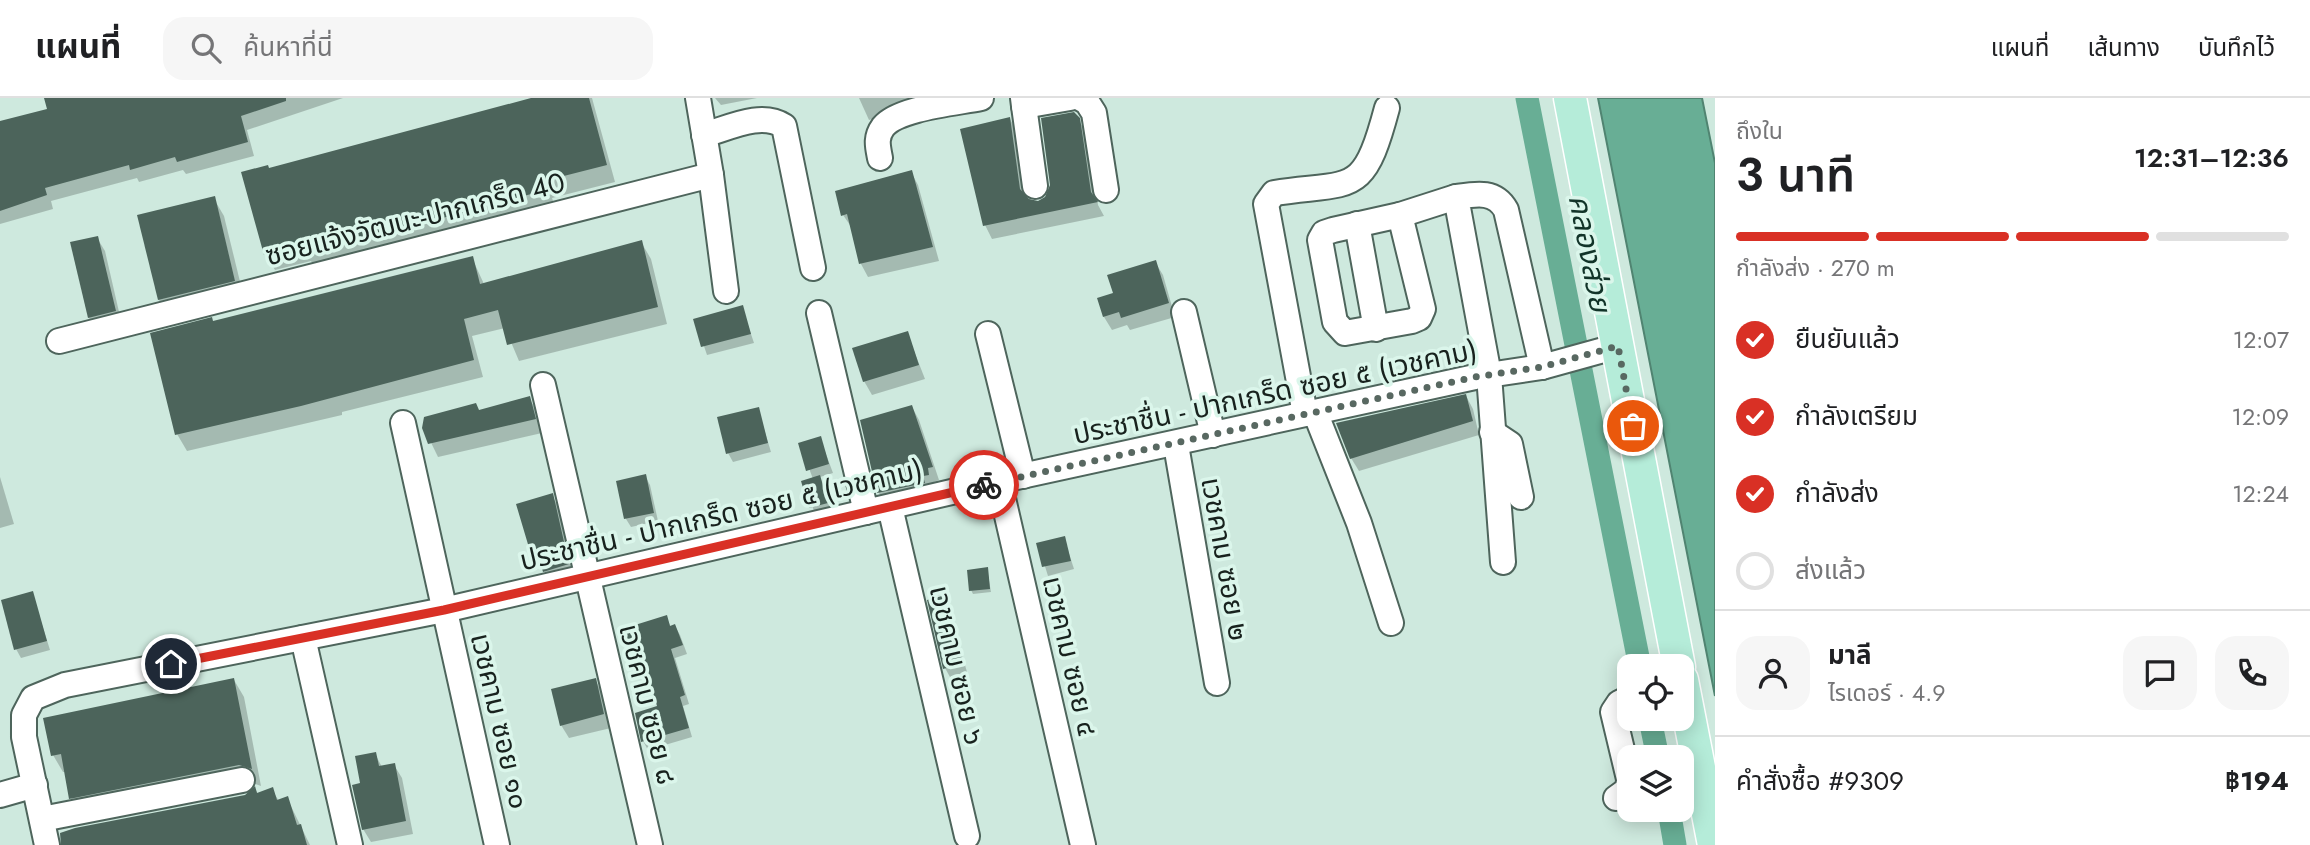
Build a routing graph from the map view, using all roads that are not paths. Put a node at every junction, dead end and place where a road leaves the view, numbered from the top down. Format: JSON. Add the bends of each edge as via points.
{"nodes":[{"id":1,"x":698,"y":98,"type":"edge"},
{"id":2,"x":981,"y":98,"type":"edge"},
{"id":3,"x":1070,"y":98,"type":"edge"},
{"id":4,"x":1080,"y":98,"type":"edge"},
{"id":5,"x":1570,"y":98,"type":"edge"},
{"id":6,"x":1024,"y":102,"type":"edge"},
{"id":7,"x":1387,"y":108,"type":"dead end"},
{"id":8,"x":704,"y":135,"type":"junction"},
{"id":9,"x":880,"y":158,"type":"dead end"},
{"id":10,"x":711,"y":175,"type":"junction"},
{"id":11,"x":1035,"y":186,"type":"dead end"},
{"id":12,"x":1106,"y":190,"type":"dead end"},
{"id":13,"x":1456,"y":197,"type":"junction"},
{"id":14,"x":1400,"y":215,"type":"junction"},
{"id":15,"x":1357,"y":224,"type":"junction"},
{"id":16,"x":813,"y":268,"type":"dead end"},
{"id":17,"x":726,"y":291,"type":"dead end"},
{"id":18,"x":1184,"y":312,"type":"dead end"},
{"id":19,"x":819,"y":313,"type":"dead end"},
{"id":20,"x":1376,"y":330,"type":"junction"},
{"id":21,"x":988,"y":334,"type":"dead end"},
{"id":22,"x":58,"y":341,"type":"dead end"},
{"id":23,"x":1610,"y":348,"type":"junction"},
{"id":24,"x":1542,"y":367,"type":"junction"},
{"id":25,"x":1489,"y":375,"type":"junction"},
{"id":26,"x":543,"y":386,"type":"dead end"},
{"id":27,"x":1310,"y":413,"type":"junction"},
{"id":28,"x":403,"y":423,"type":"dead end"},
{"id":29,"x":1492,"y":432,"type":"junction"},
{"id":30,"x":1213,"y":435,"type":"junction"},
{"id":31,"x":1176,"y":445,"type":"junction"},
{"id":32,"x":1011,"y":479,"type":"junction"},
{"id":33,"x":1521,"y":497,"type":"dead end"},
{"id":34,"x":878,"y":509,"type":"junction"},
{"id":35,"x":1503,"y":562,"type":"dead end"},
{"id":36,"x":586,"y":578,"type":"junction"},
{"id":37,"x":444,"y":610,"type":"junction"},
{"id":38,"x":1391,"y":623,"type":"dead end"},
{"id":39,"x":303,"y":638,"type":"junction"},
{"id":40,"x":1675,"y":654,"type":"edge"},
{"id":41,"x":1217,"y":683,"type":"dead end"},
{"id":42,"x":1617,"y":706,"type":"edge"},
{"id":43,"x":1691,"y":731,"type":"edge"},
{"id":44,"x":1618,"y":745,"type":"edge"},
{"id":45,"x":242,"y":780,"type":"dead end"},
{"id":46,"x":36,"y":785,"type":"junction"},
{"id":47,"x":0,"y":795,"type":"edge"},
{"id":48,"x":42,"y":819,"type":"junction"},
{"id":49,"x":967,"y":836,"type":"dead end"},
{"id":50,"x":47,"y":845,"type":"edge"},
{"id":51,"x":350,"y":845,"type":"edge"},
{"id":52,"x":497,"y":845,"type":"edge"},
{"id":53,"x":650,"y":845,"type":"edge"},
{"id":54,"x":1083,"y":845,"type":"edge"},
{"id":55,"x":1714,"y":845,"type":"edge"}],
"edges":[{"from":1,"to":8,"type":"street"},
{"from":2,"to":9,"type":"street","via":[[900,115],[883,127],[876,141]]},
{"from":3,"to":6,"type":"street"},
{"from":4,"to":12,"type":"street","via":[[1094,113]]},
{"from":5,"to":23,"type":"main road"},
{"from":6,"to":11,"type":"street"},
{"from":7,"to":27,"type":"street","via":[[1375,153],[1362,172],[1344,185],[1274,193],[1266,204]]},
{"from":8,"to":10,"type":"street"},
{"from":8,"to":16,"type":"street","via":[[759,119],[773,119],[784,126]]},
{"from":10,"to":17,"type":"street"},
{"from":10,"to":22,"type":"street","name":"ซอยแจ้งวัฒนะ-ปากเกร็ด 40"},
{"from":13,"to":14,"type":"street"},
{"from":13,"to":24,"type":"street","via":[[1492,195],[1506,210]]},
{"from":13,"to":25,"type":"street"},
{"from":14,"to":15,"type":"street"},
{"from":14,"to":20,"type":"street","via":[[1423,309],[1419,318]]},
{"from":15,"to":20,"type":"street"},
{"from":15,"to":20,"type":"street","via":[[1324,233],[1320,240],[1323,264],[1339,329],[1346,333]]},
{"from":18,"to":30,"type":"street"},
{"from":19,"to":34,"type":"street","name":"เวชคาม ซอย ๖"},
{"from":21,"to":32,"type":"street","name":"เวชคาม ซอย ๔"},
{"from":23,"to":24,"type":"street","name":"ประชาชื่น - ปากเกร็ด ซอย ๕ (เวชคาม)"},
{"from":23,"to":40,"type":"main road"},
{"from":24,"to":25,"type":"street","name":"ประชาชื่น - ปากเกร็ด ซอย ๕ (เวชคาม)"},
{"from":25,"to":27,"type":"street","name":"ประชาชื่น - ปากเกร็ด ซอย ๕ (เวชคาม)"},
{"from":25,"to":29,"type":"street"},
{"from":26,"to":36,"type":"street","name":"เวชคาม ซอย ๘"},
{"from":27,"to":30,"type":"street","name":"ประชาชื่น - ปากเกร็ด ซอย ๕ (เวชคาม)"},
{"from":27,"to":38,"type":"street","via":[[1359,523]]},
{"from":28,"to":37,"type":"street","name":"เวชคาม ซอย ๑๐"},
{"from":29,"to":33,"type":"street","via":[[1510,444]]},
{"from":29,"to":35,"type":"street"},
{"from":30,"to":31,"type":"street","name":"ประชาชื่น - ปากเกร็ด ซอย ๕ (เวชคาม)"},
{"from":31,"to":32,"type":"street","name":"ประชาชื่น - ปากเกร็ด ซอย ๕ (เวชคาม)"},
{"from":31,"to":41,"type":"street","name":"เวชคาม ซอย ๒"},
{"from":32,"to":34,"type":"street","name":"ประชาชื่น - ปากเกร็ด ซอย ๕ (เวชคาม)"},
{"from":32,"to":54,"type":"street","name":"เวชคาม ซอย ๔"},
{"from":34,"to":36,"type":"street","name":"ประชาชื่น - ปากเกร็ด ซอย ๕ (เวชคาม)"},
{"from":34,"to":49,"type":"street","name":"เวชคาม ซอย ๖"},
{"from":36,"to":37,"type":"street","name":"ประชาชื่น - ปากเกร็ด ซอย ๕ (เวชคาม)"},
{"from":36,"to":53,"type":"street","name":"เวชคาม ซอย ๘"},
{"from":37,"to":39,"type":"street","name":"ประชาชื่น - ปากเกร็ด ซอย ๕ (เวชคาม)"},
{"from":37,"to":52,"type":"street","name":"เวชคาม ซอย ๑๐"},
{"from":39,"to":46,"type":"street","name":"ประชาชื่น - ปากเกร็ด ซอย ๕ (เวชคาม)","via":[[65,685],[33,698],[24,715],[24,737]]},
{"from":39,"to":51,"type":"street"},
{"from":42,"to":44,"type":"street","via":[[1613,712]]},
{"from":43,"to":55,"type":"main road"},
{"from":45,"to":48,"type":"street"},
{"from":46,"to":47,"type":"street"},
{"from":46,"to":48,"type":"street","name":"ประชาชื่น - ปากเกร็ด ซอย ๕ (เวชคาม)"},
{"from":48,"to":50,"type":"street","name":"ประชาชื่น - ปากเกร็ด ซอย ๕ (เวชคาม)"}]}
